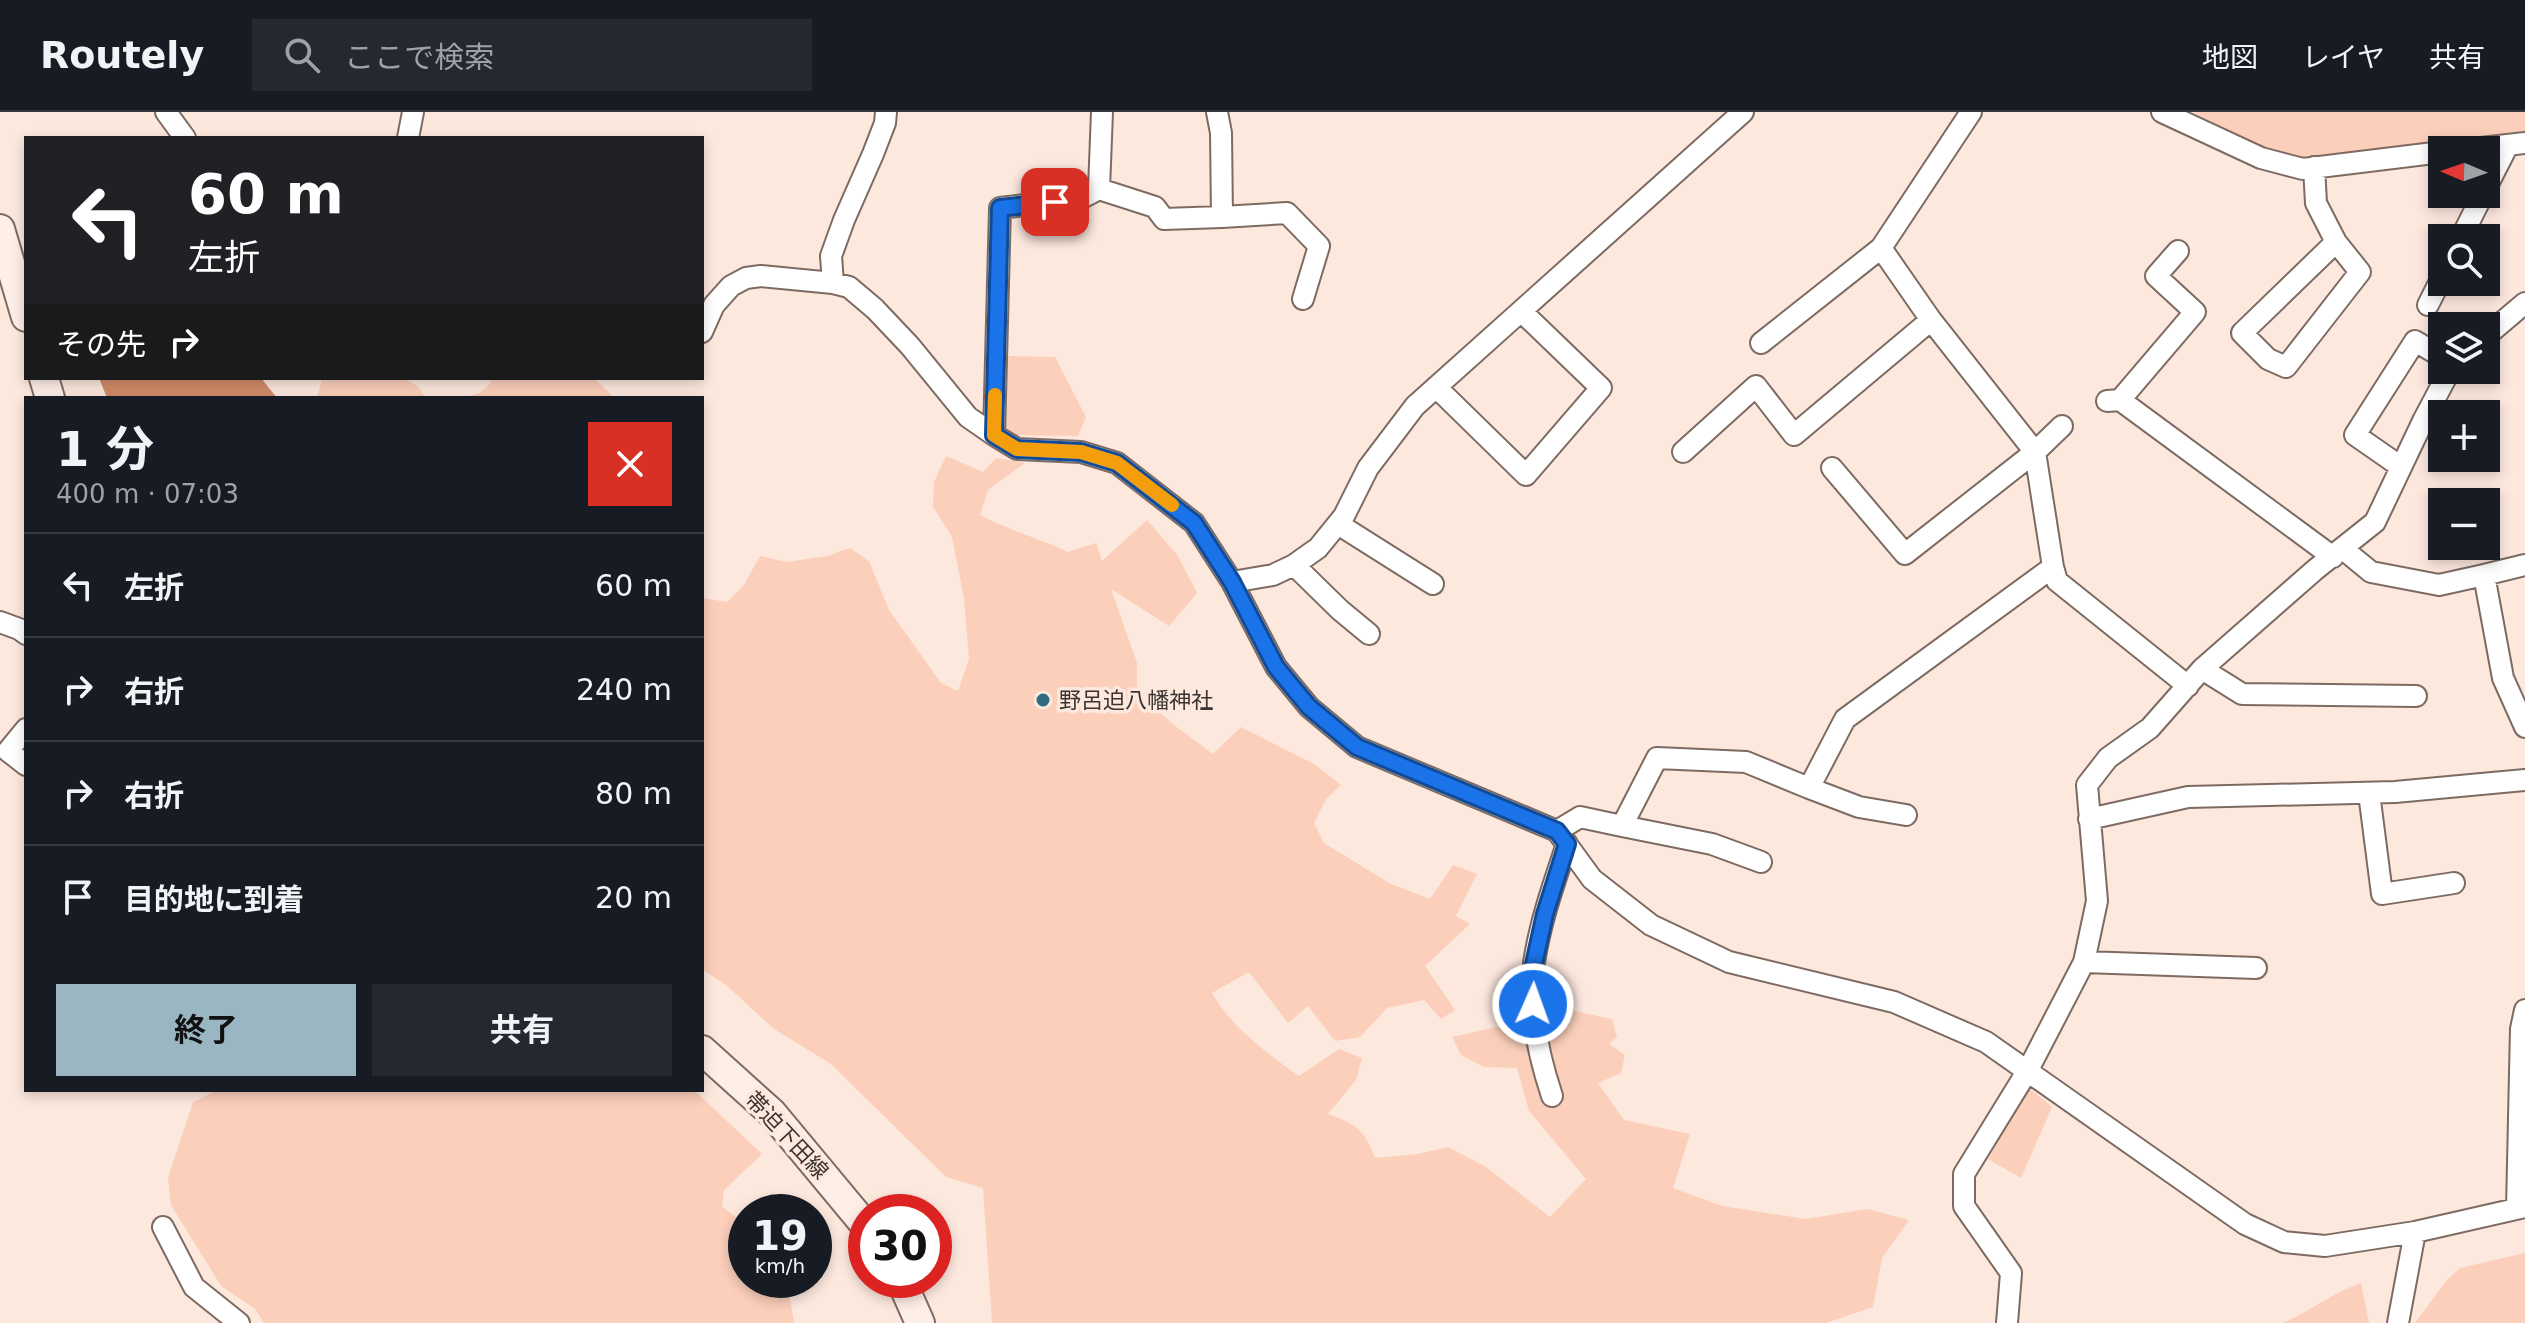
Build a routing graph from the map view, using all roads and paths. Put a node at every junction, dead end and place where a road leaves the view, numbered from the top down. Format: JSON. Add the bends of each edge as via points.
{"nodes":[{"id":1,"x":166,"y":112,"type":"edge"},
{"id":2,"x":413,"y":112,"type":"edge"},
{"id":3,"x":886,"y":112,"type":"edge"},
{"id":4,"x":1102,"y":112,"type":"edge"},
{"id":5,"x":1217,"y":112,"type":"edge"},
{"id":6,"x":1743,"y":112,"type":"edge"},
{"id":7,"x":1971,"y":112,"type":"edge"},
{"id":8,"x":2162,"y":112,"type":"edge"},
{"id":9,"x":184,"y":136,"type":"edge"},
{"id":10,"x":408,"y":136,"type":"edge"},
{"id":11,"x":2516,"y":144,"type":"edge"},
{"id":12,"x":2428,"y":154,"type":"edge"},
{"id":13,"x":2314,"y":167,"type":"junction"},
{"id":14,"x":2500,"y":167,"type":"edge"},
{"id":15,"x":1099,"y":189,"type":"junction"},
{"id":16,"x":1222,"y":217,"type":"junction"},
{"id":17,"x":0,"y":229,"type":"edge"},
{"id":18,"x":2336,"y":242,"type":"junction"},
{"id":19,"x":1881,"y":248,"type":"junction"},
{"id":20,"x":2178,"y":251,"type":"dead end"},
{"id":21,"x":833,"y":283,"type":"junction"},
{"id":22,"x":2432,"y":296,"type":"edge"},
{"id":23,"x":1303,"y":299,"type":"dead end"},
{"id":24,"x":2428,"y":305,"type":"dead end"},
{"id":25,"x":2524,"y":305,"type":"edge"},
{"id":26,"x":24,"y":310,"type":"edge"},
{"id":27,"x":1521,"y":311,"type":"junction"},
{"id":28,"x":1931,"y":320,"type":"junction"},
{"id":29,"x":2500,"y":325,"type":"edge"},
{"id":30,"x":704,"y":328,"type":"edge"},
{"id":31,"x":1761,"y":343,"type":"dead end"},
{"id":32,"x":2428,"y":349,"type":"edge"},
{"id":33,"x":2443,"y":384,"type":"edge"},
{"id":34,"x":1436,"y":387,"type":"junction"},
{"id":35,"x":2062,"y":426,"type":"dead end"},
{"id":36,"x":994,"y":435,"type":"junction"},
{"id":37,"x":1683,"y":452,"type":"dead end"},
{"id":38,"x":2035,"y":452,"type":"junction"},
{"id":39,"x":2401,"y":467,"type":"junction"},
{"id":40,"x":1832,"y":468,"type":"dead end"},
{"id":41,"x":1338,"y":524,"type":"junction"},
{"id":42,"x":2338,"y":553,"type":"junction"},
{"id":43,"x":1294,"y":565,"type":"junction"},
{"id":44,"x":2525,"y":565,"type":"edge"},
{"id":45,"x":2053,"y":567,"type":"junction"},
{"id":46,"x":2484,"y":575,"type":"junction"},
{"id":47,"x":1232,"y":582,"type":"junction"},
{"id":48,"x":1433,"y":584,"type":"dead end"},
{"id":49,"x":0,"y":622,"type":"edge"},
{"id":50,"x":24,"y":633,"type":"edge"},
{"id":51,"x":1369,"y":634,"type":"dead end"},
{"id":52,"x":2202,"y":669,"type":"junction"},
{"id":53,"x":2188,"y":686,"type":"junction"},
{"id":54,"x":2416,"y":696,"type":"dead end"},
{"id":55,"x":2525,"y":727,"type":"edge"},
{"id":56,"x":24,"y":731,"type":"edge"},
{"id":57,"x":24,"y":763,"type":"edge"},
{"id":58,"x":2525,"y":780,"type":"edge"},
{"id":59,"x":1809,"y":788,"type":"junction"},
{"id":60,"x":2369,"y":793,"type":"junction"},
{"id":61,"x":1906,"y":815,"type":"dead end"},
{"id":62,"x":2089,"y":819,"type":"junction"},
{"id":63,"x":1622,"y":826,"type":"junction"},
{"id":64,"x":1562,"y":838,"type":"junction"},
{"id":65,"x":1761,"y":862,"type":"dead end"},
{"id":66,"x":2454,"y":883,"type":"dead end"},
{"id":67,"x":2084,"y":962,"type":"junction"},
{"id":68,"x":2256,"y":968,"type":"dead end"},
{"id":69,"x":2524,"y":1023,"type":"edge"},
{"id":70,"x":704,"y":1052,"type":"edge"},
{"id":71,"x":2028,"y":1070,"type":"junction"},
{"id":72,"x":1552,"y":1096,"type":"dead end"},
{"id":73,"x":848,"y":1204,"type":"edge"},
{"id":74,"x":2521,"y":1208,"type":"edge"},
{"id":75,"x":163,"y":1227,"type":"dead end"},
{"id":76,"x":2415,"y":1232,"type":"junction"},
{"id":77,"x":909,"y":1298,"type":"edge"},
{"id":78,"x":239,"y":1323,"type":"edge"},
{"id":79,"x":920,"y":1323,"type":"edge"},
{"id":80,"x":2007,"y":1323,"type":"edge"},
{"id":81,"x":2398,"y":1323,"type":"edge"}],
"edges":[{"from":1,"to":9,"type":"street"},
{"from":2,"to":10,"type":"street"},
{"from":3,"to":21,"type":"street","via":[[831,256]]},
{"from":4,"to":15,"type":"street"},
{"from":5,"to":16,"type":"street"},
{"from":6,"to":27,"type":"street"},
{"from":7,"to":19,"type":"street"},
{"from":8,"to":13,"type":"street","via":[[2261,158]]},
{"from":11,"to":14,"type":"street"},
{"from":12,"to":13,"type":"street"},
{"from":13,"to":18,"type":"street","via":[[2316,203]]},
{"from":15,"to":16,"type":"street","via":[[1155,207],[1164,219]]},
{"from":15,"to":36,"type":"street","via":[[1082,198],[1000,208]]},
{"from":16,"to":23,"type":"street","via":[[1287,213],[1319,246]]},
{"from":17,"to":26,"type":"main road"},
{"from":18,"to":18,"type":"street","via":[[2242,333],[2268,359],[2286,367],[2360,272]]},
{"from":19,"to":28,"type":"street"},
{"from":19,"to":31,"type":"street"},
{"from":20,"to":42,"type":"street","via":[[2156,276],[2195,312],[2113,400]]},
{"from":21,"to":30,"type":"street","via":[[746,278],[714,305]]},
{"from":21,"to":36,"type":"street","via":[[849,287],[875,309],[968,417]]},
{"from":22,"to":24,"type":"street"},
{"from":25,"to":29,"type":"street"},
{"from":27,"to":34,"type":"street"},
{"from":27,"to":34,"type":"street","via":[[1601,388],[1526,475]]},
{"from":28,"to":37,"type":"street","via":[[1794,435],[1756,386]]},
{"from":28,"to":38,"type":"street"},
{"from":32,"to":39,"type":"street","via":[[2415,341],[2355,435]]},
{"from":33,"to":39,"type":"street"},
{"from":34,"to":41,"type":"street","via":[[1368,468]]},
{"from":35,"to":38,"type":"street"},
{"from":36,"to":47,"type":"street","via":[[1017,449],[1081,452],[1117,463],[1194,523]]},
{"from":38,"to":40,"type":"street","via":[[1905,554]]},
{"from":38,"to":45,"type":"street"},
{"from":39,"to":42,"type":"street","via":[[2375,522]]},
{"from":41,"to":43,"type":"street"},
{"from":41,"to":48,"type":"street"},
{"from":42,"to":46,"type":"street","via":[[2371,572],[2439,585]]},
{"from":42,"to":52,"type":"street"},
{"from":43,"to":47,"type":"street","via":[[1273,575]]},
{"from":43,"to":51,"type":"street"},
{"from":44,"to":46,"type":"street"},
{"from":45,"to":53,"type":"street","via":[[2057,581]]},
{"from":45,"to":59,"type":"street","via":[[1845,719]]},
{"from":46,"to":55,"type":"street","via":[[2503,678]]},
{"from":47,"to":64,"type":"street","via":[[1276,667],[1309,707],[1357,747]]},
{"from":49,"to":50,"type":"street"},
{"from":52,"to":53,"type":"street"},
{"from":52,"to":54,"type":"street","via":[[2242,694]]},
{"from":53,"to":62,"type":"street","via":[[2150,728],[2108,758],[2087,785]]},
{"from":56,"to":57,"type":"street","via":[[8,751]]},
{"from":58,"to":60,"type":"street"},
{"from":59,"to":61,"type":"street","via":[[1859,807]]},
{"from":59,"to":63,"type":"street","via":[[1746,762],[1657,758]]},
{"from":60,"to":62,"type":"street","via":[[2188,797]]},
{"from":60,"to":66,"type":"street","via":[[2382,894]]},
{"from":62,"to":67,"type":"street","via":[[2097,901]]},
{"from":63,"to":64,"type":"street","via":[[1580,817]]},
{"from":63,"to":65,"type":"street","via":[[1712,844]]},
{"from":64,"to":71,"type":"street","via":[[1592,879],[1651,925],[1729,962],[1894,1002],[1986,1042]]},
{"from":64,"to":72,"type":"street","via":[[1534,964],[1539,1058]]},
{"from":67,"to":68,"type":"street"},
{"from":67,"to":71,"type":"street"},
{"from":69,"to":74,"type":"street"},
{"from":70,"to":73,"type":"main road","name":"帯迫下田線","via":[[772,1113]]},
{"from":71,"to":76,"type":"street","via":[[2245,1224],[2284,1242],[2325,1246]]},
{"from":71,"to":80,"type":"street","via":[[1964,1174],[1964,1206],[2011,1273]]},
{"from":74,"to":76,"type":"street"},
{"from":75,"to":78,"type":"street","via":[[194,1287]]},
{"from":76,"to":81,"type":"street"},
{"from":77,"to":79,"type":"main road"}]}
